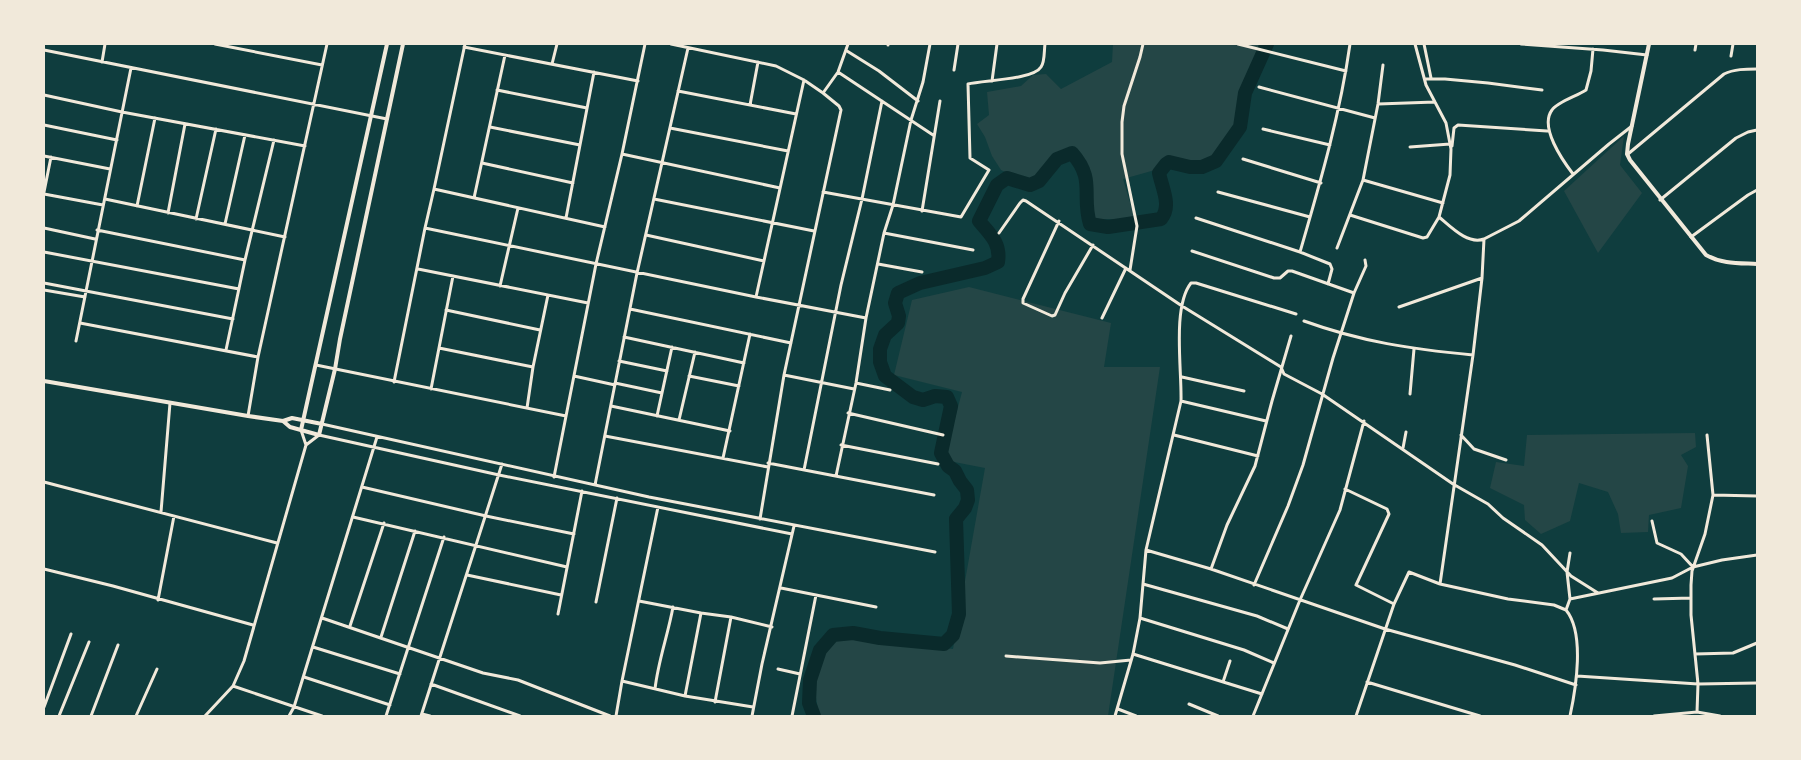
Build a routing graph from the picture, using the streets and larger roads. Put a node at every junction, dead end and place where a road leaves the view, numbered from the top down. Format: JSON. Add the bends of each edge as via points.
{"nodes":[{"id":1,"x":105,"y":44,"type":"edge"},
{"id":2,"x":215,"y":44,"type":"edge"},
{"id":3,"x":326,"y":44,"type":"edge"},
{"id":4,"x":387,"y":44,"type":"edge"},
{"id":5,"x":403,"y":44,"type":"edge"},
{"id":6,"x":557,"y":44,"type":"edge"},
{"id":7,"x":645,"y":44,"type":"edge"},
{"id":8,"x":670,"y":44,"type":"edge"},
{"id":9,"x":848,"y":44,"type":"edge"},
{"id":10,"x":930,"y":44,"type":"edge"},
{"id":11,"x":958,"y":44,"type":"edge"},
{"id":12,"x":997,"y":44,"type":"edge"},
{"id":13,"x":1045,"y":44,"type":"edge"},
{"id":14,"x":1143,"y":44,"type":"edge"},
{"id":15,"x":1238,"y":44,"type":"edge"},
{"id":16,"x":1350,"y":44,"type":"edge"},
{"id":17,"x":1415,"y":44,"type":"edge"},
{"id":18,"x":1424,"y":44,"type":"edge"},
{"id":19,"x":1521,"y":44,"type":"edge"},
{"id":20,"x":1605,"y":44,"type":"edge"},
{"id":21,"x":1649,"y":44,"type":"edge"},
{"id":22,"x":1696,"y":44,"type":"edge"},
{"id":23,"x":1733,"y":44,"type":"edge"},
{"id":24,"x":464,"y":46,"type":"edge"},
{"id":25,"x":1565,"y":46,"type":"edge"},
{"id":26,"x":688,"y":48,"type":"junction"},
{"id":27,"x":1592,"y":49,"type":"junction"},
{"id":28,"x":44,"y":50,"type":"edge"},
{"id":29,"x":1603,"y":50,"type":"junction"},
{"id":30,"x":1695,"y":50,"type":"dead end"},
{"id":31,"x":847,"y":51,"type":"junction"},
{"id":32,"x":505,"y":55,"type":"junction"},
{"id":33,"x":1647,"y":56,"type":"junction"},
{"id":34,"x":1731,"y":56,"type":"dead end"},
{"id":35,"x":102,"y":62,"type":"junction"},
{"id":36,"x":758,"y":62,"type":"junction"},
{"id":37,"x":552,"y":64,"type":"junction"},
{"id":38,"x":1384,"y":64,"type":"dead end"},
{"id":39,"x":322,"y":65,"type":"junction"},
{"id":40,"x":131,"y":68,"type":"junction"},
{"id":41,"x":1757,"y":69,"type":"edge"},
{"id":42,"x":954,"y":70,"type":"dead end"},
{"id":43,"x":1346,"y":71,"type":"junction"},
{"id":44,"x":594,"y":72,"type":"junction"},
{"id":45,"x":838,"y":72,"type":"junction"},
{"id":46,"x":1428,"y":78,"type":"junction"},
{"id":47,"x":804,"y":80,"type":"junction"},
{"id":48,"x":638,"y":81,"type":"junction"},
{"id":49,"x":992,"y":81,"type":"junction"},
{"id":50,"x":1259,"y":87,"type":"dead end"},
{"id":51,"x":498,"y":90,"type":"junction"},
{"id":52,"x":1542,"y":90,"type":"dead end"},
{"id":53,"x":678,"y":91,"type":"junction"},
{"id":54,"x":823,"y":93,"type":"junction"},
{"id":55,"x":44,"y":95,"type":"edge"},
{"id":56,"x":882,"y":101,"type":"junction"},
{"id":57,"x":940,"y":101,"type":"dead end"},
{"id":58,"x":918,"y":102,"type":"junction"},
{"id":59,"x":1435,"y":102,"type":"junction"},
{"id":60,"x":314,"y":104,"type":"junction"},
{"id":61,"x":1378,"y":104,"type":"junction"},
{"id":62,"x":750,"y":105,"type":"junction"},
{"id":63,"x":587,"y":108,"type":"junction"},
{"id":64,"x":1338,"y":109,"type":"junction"},
{"id":65,"x":122,"y":112,"type":"junction"},
{"id":66,"x":796,"y":114,"type":"junction"},
{"id":67,"x":372,"y":115,"type":"junction"},
{"id":68,"x":155,"y":118,"type":"junction"},
{"id":69,"x":387,"y":118,"type":"junction"},
{"id":70,"x":1375,"y":118,"type":"junction"},
{"id":71,"x":911,"y":120,"type":"junction"},
{"id":72,"x":185,"y":124,"type":"junction"},
{"id":73,"x":44,"y":125,"type":"edge"},
{"id":74,"x":1632,"y":126,"type":"junction"},
{"id":75,"x":489,"y":127,"type":"junction"},
{"id":76,"x":670,"y":128,"type":"junction"},
{"id":77,"x":216,"y":129,"type":"junction"},
{"id":78,"x":1263,"y":129,"type":"dead end"},
{"id":79,"x":1757,"y":130,"type":"edge"},
{"id":80,"x":1547,"y":131,"type":"dead end"},
{"id":81,"x":245,"y":135,"type":"junction"},
{"id":82,"x":933,"y":135,"type":"junction"},
{"id":83,"x":116,"y":140,"type":"junction"},
{"id":84,"x":274,"y":140,"type":"junction"},
{"id":85,"x":1450,"y":144,"type":"junction"},
{"id":86,"x":580,"y":145,"type":"junction"},
{"id":87,"x":1330,"y":145,"type":"junction"},
{"id":88,"x":305,"y":146,"type":"junction"},
{"id":89,"x":1410,"y":147,"type":"dead end"},
{"id":90,"x":1451,"y":149,"type":"junction"},
{"id":91,"x":788,"y":151,"type":"junction"},
{"id":92,"x":622,"y":154,"type":"junction"},
{"id":93,"x":1627,"y":154,"type":"junction"},
{"id":94,"x":44,"y":156,"type":"edge"},
{"id":95,"x":51,"y":157,"type":"junction"},
{"id":96,"x":1243,"y":159,"type":"dead end"},
{"id":97,"x":662,"y":162,"type":"junction"},
{"id":98,"x":482,"y":163,"type":"junction"},
{"id":99,"x":110,"y":169,"type":"junction"},
{"id":100,"x":1573,"y":174,"type":"junction"},
{"id":101,"x":1362,"y":180,"type":"junction"},
{"id":102,"x":573,"y":183,"type":"junction"},
{"id":103,"x":1321,"y":183,"type":"junction"},
{"id":104,"x":780,"y":188,"type":"junction"},
{"id":105,"x":434,"y":189,"type":"junction"},
{"id":106,"x":1757,"y":190,"type":"edge"},
{"id":107,"x":823,"y":192,"type":"junction"},
{"id":108,"x":1218,"y":192,"type":"dead end"},
{"id":109,"x":44,"y":193,"type":"edge"},
{"id":110,"x":474,"y":198,"type":"junction"},
{"id":111,"x":105,"y":199,"type":"junction"},
{"id":112,"x":862,"y":199,"type":"junction"},
{"id":113,"x":654,"y":200,"type":"junction"},
{"id":114,"x":1660,"y":200,"type":"junction"},
{"id":115,"x":1443,"y":203,"type":"junction"},
{"id":116,"x":893,"y":204,"type":"junction"},
{"id":117,"x":104,"y":205,"type":"junction"},
{"id":118,"x":137,"y":206,"type":"junction"},
{"id":119,"x":518,"y":208,"type":"junction"},
{"id":120,"x":922,"y":211,"type":"junction"},
{"id":121,"x":168,"y":212,"type":"junction"},
{"id":122,"x":1350,"y":215,"type":"junction"},
{"id":123,"x":1310,"y":217,"type":"junction"},
{"id":124,"x":1439,"y":217,"type":"junction"},
{"id":125,"x":196,"y":218,"type":"junction"},
{"id":126,"x":566,"y":218,"type":"junction"},
{"id":127,"x":1196,"y":218,"type":"dead end"},
{"id":128,"x":1059,"y":221,"type":"junction"},
{"id":129,"x":772,"y":223,"type":"junction"},
{"id":130,"x":225,"y":225,"type":"junction"},
{"id":131,"x":605,"y":227,"type":"junction"},
{"id":132,"x":44,"y":228,"type":"edge"},
{"id":133,"x":424,"y":228,"type":"junction"},
{"id":134,"x":97,"y":230,"type":"junction"},
{"id":135,"x":254,"y":231,"type":"junction"},
{"id":136,"x":814,"y":231,"type":"junction"},
{"id":137,"x":884,"y":233,"type":"junction"},
{"id":138,"x":999,"y":233,"type":"dead end"},
{"id":139,"x":646,"y":235,"type":"junction"},
{"id":140,"x":285,"y":237,"type":"junction"},
{"id":141,"x":1691,"y":237,"type":"junction"},
{"id":142,"x":95,"y":239,"type":"junction"},
{"id":143,"x":1484,"y":239,"type":"junction"},
{"id":144,"x":1093,"y":245,"type":"junction"},
{"id":145,"x":509,"y":246,"type":"junction"},
{"id":146,"x":1337,"y":248,"type":"dead end"},
{"id":147,"x":973,"y":250,"type":"dead end"},
{"id":148,"x":1192,"y":251,"type":"dead end"},
{"id":149,"x":44,"y":252,"type":"edge"},
{"id":150,"x":1300,"y":252,"type":"junction"},
{"id":151,"x":245,"y":260,"type":"junction"},
{"id":152,"x":1365,"y":260,"type":"dead end"},
{"id":153,"x":91,"y":261,"type":"junction"},
{"id":154,"x":764,"y":261,"type":"junction"},
{"id":155,"x":596,"y":264,"type":"junction"},
{"id":156,"x":878,"y":264,"type":"junction"},
{"id":157,"x":1757,"y":264,"type":"edge"},
{"id":158,"x":1126,"y":268,"type":"junction"},
{"id":159,"x":418,"y":269,"type":"junction"},
{"id":160,"x":1130,"y":271,"type":"junction"},
{"id":161,"x":922,"y":272,"type":"dead end"},
{"id":162,"x":637,"y":273,"type":"junction"},
{"id":163,"x":453,"y":276,"type":"junction"},
{"id":164,"x":1482,"y":278,"type":"junction"},
{"id":165,"x":44,"y":282,"type":"edge"},
{"id":166,"x":1328,"y":284,"type":"junction"},
{"id":167,"x":500,"y":286,"type":"junction"},
{"id":168,"x":239,"y":289,"type":"junction"},
{"id":169,"x":44,"y":290,"type":"edge"},
{"id":170,"x":86,"y":291,"type":"junction"},
{"id":171,"x":1354,"y":293,"type":"junction"},
{"id":172,"x":548,"y":295,"type":"junction"},
{"id":173,"x":85,"y":297,"type":"junction"},
{"id":174,"x":756,"y":297,"type":"junction"},
{"id":175,"x":588,"y":303,"type":"junction"},
{"id":176,"x":798,"y":305,"type":"junction"},
{"id":177,"x":1182,"y":306,"type":"junction"},
{"id":178,"x":1400,"y":307,"type":"dead end"},
{"id":179,"x":630,"y":309,"type":"junction"},
{"id":180,"x":446,"y":310,"type":"junction"},
{"id":181,"x":836,"y":313,"type":"junction"},
{"id":182,"x":1296,"y":314,"type":"dead end"},
{"id":183,"x":866,"y":318,"type":"junction"},
{"id":184,"x":1102,"y":318,"type":"dead end"},
{"id":185,"x":233,"y":319,"type":"junction"},
{"id":186,"x":1304,"y":321,"type":"dead end"},
{"id":187,"x":80,"y":323,"type":"junction"},
{"id":188,"x":540,"y":330,"type":"junction"},
{"id":189,"x":750,"y":334,"type":"junction"},
{"id":190,"x":1341,"y":334,"type":"junction"},
{"id":191,"x":1291,"y":336,"type":"dead end"},
{"id":192,"x":624,"y":337,"type":"junction"},
{"id":193,"x":76,"y":342,"type":"dead end"},
{"id":194,"x":791,"y":343,"type":"junction"},
{"id":195,"x":672,"y":347,"type":"junction"},
{"id":196,"x":439,"y":348,"type":"junction"},
{"id":197,"x":1414,"y":348,"type":"junction"},
{"id":198,"x":226,"y":350,"type":"junction"},
{"id":199,"x":695,"y":352,"type":"junction"},
{"id":200,"x":1472,"y":354,"type":"junction"},
{"id":201,"x":258,"y":357,"type":"junction"},
{"id":202,"x":620,"y":361,"type":"junction"},
{"id":203,"x":744,"y":362,"type":"junction"},
{"id":204,"x":316,"y":365,"type":"junction"},
{"id":205,"x":533,"y":367,"type":"junction"},
{"id":206,"x":1281,"y":367,"type":"junction"},
{"id":207,"x":335,"y":369,"type":"junction"},
{"id":208,"x":666,"y":371,"type":"junction"},
{"id":209,"x":784,"y":375,"type":"junction"},
{"id":210,"x":574,"y":376,"type":"junction"},
{"id":211,"x":690,"y":376,"type":"junction"},
{"id":212,"x":1182,"y":377,"type":"junction"},
{"id":213,"x":44,"y":381,"type":"edge"},
{"id":214,"x":394,"y":382,"type":"junction"},
{"id":215,"x":822,"y":382,"type":"junction"},
{"id":216,"x":856,"y":383,"type":"junction"},
{"id":217,"x":615,"y":384,"type":"junction"},
{"id":218,"x":739,"y":386,"type":"junction"},
{"id":219,"x":431,"y":389,"type":"junction"},
{"id":220,"x":854,"y":389,"type":"junction"},
{"id":221,"x":890,"y":390,"type":"dead end"},
{"id":222,"x":1244,"y":391,"type":"dead end"},
{"id":223,"x":662,"y":393,"type":"junction"},
{"id":224,"x":1322,"y":394,"type":"junction"},
{"id":225,"x":1410,"y":394,"type":"dead end"},
{"id":226,"x":1181,"y":401,"type":"junction"},
{"id":227,"x":170,"y":403,"type":"junction"},
{"id":228,"x":611,"y":406,"type":"junction"},
{"id":229,"x":527,"y":408,"type":"junction"},
{"id":230,"x":848,"y":413,"type":"junction"},
{"id":231,"x":248,"y":416,"type":"junction"},
{"id":232,"x":566,"y":416,"type":"junction"},
{"id":233,"x":657,"y":416,"type":"junction"},
{"id":234,"x":304,"y":420,"type":"junction"},
{"id":235,"x":679,"y":420,"type":"junction"},
{"id":236,"x":283,"y":421,"type":"junction"},
{"id":237,"x":1266,"y":421,"type":"junction"},
{"id":238,"x":1364,"y":421,"type":"junction"},
{"id":239,"x":322,"y":424,"type":"junction"},
{"id":240,"x":301,"y":430,"type":"junction"},
{"id":241,"x":730,"y":431,"type":"junction"},
{"id":242,"x":1406,"y":432,"type":"dead end"},
{"id":243,"x":1461,"y":434,"type":"junction"},
{"id":244,"x":319,"y":435,"type":"junction"},
{"id":245,"x":943,"y":435,"type":"dead end"},
{"id":246,"x":1174,"y":435,"type":"junction"},
{"id":247,"x":605,"y":436,"type":"junction"},
{"id":248,"x":1707,"y":436,"type":"dead end"},
{"id":249,"x":377,"y":438,"type":"junction"},
{"id":250,"x":306,"y":445,"type":"junction"},
{"id":251,"x":842,"y":445,"type":"junction"},
{"id":252,"x":374,"y":448,"type":"junction"},
{"id":253,"x":1402,"y":448,"type":"junction"},
{"id":254,"x":1259,"y":456,"type":"junction"},
{"id":255,"x":723,"y":459,"type":"junction"},
{"id":256,"x":1506,"y":460,"type":"dead end"},
{"id":257,"x":502,"y":464,"type":"junction"},
{"id":258,"x":938,"y":464,"type":"dead end"},
{"id":259,"x":768,"y":465,"type":"junction"},
{"id":260,"x":804,"y":470,"type":"junction"},
{"id":261,"x":500,"y":475,"type":"junction"},
{"id":262,"x":836,"y":476,"type":"junction"},
{"id":263,"x":554,"y":477,"type":"junction"},
{"id":264,"x":44,"y":482,"type":"edge"},
{"id":265,"x":1454,"y":484,"type":"junction"},
{"id":266,"x":595,"y":485,"type":"junction"},
{"id":267,"x":362,"y":487,"type":"junction"},
{"id":268,"x":1345,"y":489,"type":"junction"},
{"id":269,"x":621,"y":490,"type":"junction"},
{"id":270,"x":582,"y":491,"type":"junction"},
{"id":271,"x":934,"y":495,"type":"dead end"},
{"id":272,"x":1713,"y":495,"type":"junction"},
{"id":273,"x":644,"y":496,"type":"junction"},
{"id":274,"x":1757,"y":496,"type":"edge"},
{"id":275,"x":618,"y":498,"type":"junction"},
{"id":276,"x":642,"y":504,"type":"junction"},
{"id":277,"x":682,"y":504,"type":"junction"},
{"id":278,"x":658,"y":507,"type":"junction"},
{"id":279,"x":680,"y":511,"type":"junction"},
{"id":280,"x":161,"y":512,"type":"junction"},
{"id":281,"x":174,"y":516,"type":"junction"},
{"id":282,"x":486,"y":516,"type":"junction"},
{"id":283,"x":745,"y":516,"type":"junction"},
{"id":284,"x":353,"y":517,"type":"junction"},
{"id":285,"x":760,"y":519,"type":"junction"},
{"id":286,"x":1652,"y":521,"type":"dead end"},
{"id":287,"x":384,"y":524,"type":"junction"},
{"id":288,"x":743,"y":524,"type":"junction"},
{"id":289,"x":794,"y":526,"type":"junction"},
{"id":290,"x":415,"y":531,"type":"junction"},
{"id":291,"x":574,"y":534,"type":"junction"},
{"id":292,"x":792,"y":534,"type":"junction"},
{"id":293,"x":444,"y":537,"type":"junction"},
{"id":294,"x":277,"y":543,"type":"junction"},
{"id":295,"x":477,"y":545,"type":"junction"},
{"id":296,"x":1146,"y":550,"type":"junction"},
{"id":297,"x":935,"y":552,"type":"dead end"},
{"id":298,"x":1570,"y":553,"type":"dead end"},
{"id":299,"x":1757,"y":554,"type":"edge"},
{"id":300,"x":567,"y":567,"type":"junction"},
{"id":301,"x":1693,"y":568,"type":"junction"},
{"id":302,"x":44,"y":569,"type":"edge"},
{"id":303,"x":1211,"y":569,"type":"junction"},
{"id":304,"x":1567,"y":572,"type":"junction"},
{"id":305,"x":467,"y":574,"type":"junction"},
{"id":306,"x":1143,"y":584,"type":"junction"},
{"id":307,"x":1440,"y":584,"type":"junction"},
{"id":308,"x":1254,"y":585,"type":"junction"},
{"id":309,"x":781,"y":588,"type":"junction"},
{"id":310,"x":1598,"y":593,"type":"junction"},
{"id":311,"x":561,"y":595,"type":"junction"},
{"id":312,"x":816,"y":595,"type":"junction"},
{"id":313,"x":1691,"y":598,"type":"junction"},
{"id":314,"x":1570,"y":599,"type":"junction"},
{"id":315,"x":1654,"y":599,"type":"dead end"},
{"id":316,"x":158,"y":600,"type":"junction"},
{"id":317,"x":1300,"y":600,"type":"junction"},
{"id":318,"x":638,"y":601,"type":"junction"},
{"id":319,"x":596,"y":602,"type":"dead end"},
{"id":320,"x":1394,"y":604,"type":"junction"},
{"id":321,"x":673,"y":607,"type":"junction"},
{"id":322,"x":876,"y":607,"type":"dead end"},
{"id":323,"x":1566,"y":610,"type":"junction"},
{"id":324,"x":701,"y":613,"type":"junction"},
{"id":325,"x":558,"y":614,"type":"dead end"},
{"id":326,"x":731,"y":617,"type":"junction"},
{"id":327,"x":322,"y":618,"type":"junction"},
{"id":328,"x":1140,"y":618,"type":"junction"},
{"id":329,"x":253,"y":626,"type":"junction"},
{"id":330,"x":350,"y":626,"type":"junction"},
{"id":331,"x":772,"y":627,"type":"junction"},
{"id":332,"x":1288,"y":629,"type":"junction"},
{"id":333,"x":1385,"y":629,"type":"junction"},
{"id":334,"x":71,"y":634,"type":"dead end"},
{"id":335,"x":381,"y":637,"type":"junction"},
{"id":336,"x":89,"y":642,"type":"dead end"},
{"id":337,"x":1757,"y":643,"type":"edge"},
{"id":338,"x":118,"y":645,"type":"dead end"},
{"id":339,"x":409,"y":646,"type":"junction"},
{"id":340,"x":313,"y":647,"type":"junction"},
{"id":341,"x":1133,"y":654,"type":"junction"},
{"id":342,"x":1695,"y":654,"type":"junction"},
{"id":343,"x":1006,"y":656,"type":"dead end"},
{"id":344,"x":440,"y":658,"type":"junction"},
{"id":345,"x":1131,"y":660,"type":"junction"},
{"id":346,"x":1230,"y":661,"type":"dead end"},
{"id":347,"x":1274,"y":663,"type":"junction"},
{"id":348,"x":157,"y":669,"type":"dead end"},
{"id":349,"x":778,"y":669,"type":"dead end"},
{"id":350,"x":400,"y":674,"type":"junction"},
{"id":351,"x":800,"y":674,"type":"junction"},
{"id":352,"x":1578,"y":676,"type":"junction"},
{"id":353,"x":304,"y":677,"type":"junction"},
{"id":354,"x":622,"y":680,"type":"junction"},
{"id":355,"x":1223,"y":682,"type":"junction"},
{"id":356,"x":1367,"y":682,"type":"junction"},
{"id":357,"x":1757,"y":683,"type":"edge"},
{"id":358,"x":432,"y":684,"type":"junction"},
{"id":359,"x":1698,"y":684,"type":"junction"},
{"id":360,"x":1576,"y":685,"type":"junction"},
{"id":361,"x":233,"y":686,"type":"junction"},
{"id":362,"x":655,"y":689,"type":"junction"},
{"id":363,"x":1262,"y":694,"type":"junction"},
{"id":364,"x":686,"y":696,"type":"junction"},
{"id":365,"x":715,"y":702,"type":"junction"},
{"id":366,"x":390,"y":704,"type":"junction"},
{"id":367,"x":1189,"y":704,"type":"dead end"},
{"id":368,"x":44,"y":707,"type":"edge"},
{"id":369,"x":294,"y":707,"type":"junction"},
{"id":370,"x":753,"y":707,"type":"junction"},
{"id":371,"x":1118,"y":709,"type":"junction"},
{"id":372,"x":1697,"y":712,"type":"junction"},
{"id":373,"x":422,"y":715,"type":"edge"},
{"id":374,"x":59,"y":716,"type":"edge"},
{"id":375,"x":91,"y":716,"type":"edge"},
{"id":376,"x":136,"y":716,"type":"edge"},
{"id":377,"x":206,"y":716,"type":"edge"},
{"id":378,"x":289,"y":716,"type":"edge"},
{"id":379,"x":322,"y":716,"type":"edge"},
{"id":380,"x":386,"y":716,"type":"edge"},
{"id":381,"x":430,"y":716,"type":"edge"},
{"id":382,"x":520,"y":716,"type":"edge"},
{"id":383,"x":609,"y":716,"type":"edge"},
{"id":384,"x":616,"y":716,"type":"edge"},
{"id":385,"x":752,"y":716,"type":"edge"},
{"id":386,"x":792,"y":716,"type":"edge"},
{"id":387,"x":1115,"y":716,"type":"edge"},
{"id":388,"x":1136,"y":716,"type":"edge"},
{"id":389,"x":1218,"y":716,"type":"edge"},
{"id":390,"x":1253,"y":716,"type":"edge"},
{"id":391,"x":1356,"y":716,"type":"edge"},
{"id":392,"x":1480,"y":716,"type":"edge"},
{"id":393,"x":1570,"y":716,"type":"edge"},
{"id":394,"x":1654,"y":716,"type":"edge"},
{"id":395,"x":1720,"y":716,"type":"edge"}],
"edges":[{"from":1,"to":35,"type":"street"},
{"from":2,"to":39,"type":"street"},
{"from":3,"to":39,"type":"street"},
{"from":4,"to":67,"type":"street"},
{"from":5,"to":69,"type":"street"},
{"from":6,"to":37,"type":"street"},
{"from":7,"to":48,"type":"street"},
{"from":8,"to":26,"type":"street"},
{"from":9,"to":31,"type":"street"},
{"from":10,"to":58,"type":"street"},
{"from":11,"to":42,"type":"street"},
{"from":12,"to":49,"type":"street"},
{"from":13,"to":49,"type":"street","via":[[1041,68],[1015,78]]},
{"from":14,"to":160,"type":"street","via":[[1124,106],[1122,129],[1123,159],[1137,226]]},
{"from":15,"to":43,"type":"street"},
{"from":16,"to":43,"type":"street"},
{"from":17,"to":46,"type":"street"},
{"from":18,"to":46,"type":"street"},
{"from":19,"to":25,"type":"street"},
{"from":20,"to":29,"type":"street"},
{"from":21,"to":33,"type":"street"},
{"from":22,"to":30,"type":"street"},
{"from":23,"to":34,"type":"street"},
{"from":24,"to":32,"type":"street"},
{"from":24,"to":105,"type":"street"},
{"from":25,"to":27,"type":"street"},
{"from":26,"to":36,"type":"street"},
{"from":26,"to":53,"type":"street"},
{"from":27,"to":29,"type":"street"},
{"from":27,"to":100,"type":"street","via":[[1586,90],[1552,109],[1550,116],[1554,144]]},
{"from":28,"to":35,"type":"street"},
{"from":29,"to":33,"type":"street"},
{"from":31,"to":45,"type":"street"},
{"from":31,"to":58,"type":"street"},
{"from":32,"to":37,"type":"street"},
{"from":32,"to":51,"type":"street"},
{"from":33,"to":74,"type":"street"},
{"from":35,"to":40,"type":"street"},
{"from":36,"to":47,"type":"street","via":[[776,66]]},
{"from":36,"to":62,"type":"street"},
{"from":37,"to":44,"type":"street"},
{"from":38,"to":61,"type":"street"},
{"from":39,"to":60,"type":"street"},
{"from":40,"to":60,"type":"street"},
{"from":40,"to":65,"type":"street"},
{"from":41,"to":93,"type":"street","via":[[1724,74]]},
{"from":43,"to":64,"type":"street"},
{"from":44,"to":48,"type":"street"},
{"from":44,"to":63,"type":"street"},
{"from":45,"to":54,"type":"street"},
{"from":45,"to":56,"type":"street"},
{"from":46,"to":52,"type":"street"},
{"from":46,"to":59,"type":"street"},
{"from":47,"to":54,"type":"street"},
{"from":47,"to":66,"type":"street"},
{"from":48,"to":92,"type":"street"},
{"from":49,"to":120,"type":"street","via":[[968,84],[970,158],[989,170],[961,217]]},
{"from":50,"to":64,"type":"street"},
{"from":51,"to":63,"type":"street"},
{"from":51,"to":75,"type":"street"},
{"from":53,"to":62,"type":"street"},
{"from":53,"to":76,"type":"street"},
{"from":54,"to":107,"type":"street","via":[[839,106],[841,113]]},
{"from":55,"to":65,"type":"street"},
{"from":56,"to":71,"type":"street"},
{"from":56,"to":112,"type":"street"},
{"from":57,"to":82,"type":"street"},
{"from":58,"to":71,"type":"street"},
{"from":59,"to":61,"type":"street"},
{"from":59,"to":85,"type":"street","via":[[1446,123]]},
{"from":60,"to":67,"type":"street"},
{"from":60,"to":88,"type":"street"},
{"from":61,"to":70,"type":"street"},
{"from":62,"to":66,"type":"street"},
{"from":63,"to":86,"type":"street"},
{"from":64,"to":70,"type":"street"},
{"from":64,"to":87,"type":"street"},
{"from":65,"to":68,"type":"street"},
{"from":65,"to":83,"type":"street"},
{"from":66,"to":91,"type":"street"},
{"from":67,"to":69,"type":"street"},
{"from":67,"to":204,"type":"street"},
{"from":68,"to":72,"type":"street"},
{"from":68,"to":118,"type":"street"},
{"from":69,"to":207,"type":"street"},
{"from":70,"to":101,"type":"street"},
{"from":71,"to":82,"type":"street"},
{"from":71,"to":116,"type":"street"},
{"from":72,"to":77,"type":"street"},
{"from":72,"to":121,"type":"street"},
{"from":73,"to":83,"type":"street"},
{"from":74,"to":93,"type":"street"},
{"from":74,"to":100,"type":"street"},
{"from":75,"to":86,"type":"street"},
{"from":75,"to":98,"type":"street"},
{"from":76,"to":91,"type":"street"},
{"from":76,"to":97,"type":"street"},
{"from":77,"to":81,"type":"street"},
{"from":77,"to":125,"type":"street"},
{"from":78,"to":87,"type":"street"},
{"from":79,"to":114,"type":"street","via":[[1736,138]]},
{"from":80,"to":90,"type":"street","via":[[1458,124],[1454,128]]},
{"from":81,"to":84,"type":"street"},
{"from":81,"to":130,"type":"street"},
{"from":82,"to":120,"type":"street"},
{"from":83,"to":99,"type":"street"},
{"from":84,"to":88,"type":"street"},
{"from":84,"to":135,"type":"street"},
{"from":85,"to":89,"type":"street"},
{"from":85,"to":90,"type":"street"},
{"from":86,"to":102,"type":"street"},
{"from":87,"to":103,"type":"street"},
{"from":88,"to":140,"type":"street"},
{"from":90,"to":115,"type":"street","via":[[1450,175]]},
{"from":91,"to":104,"type":"street"},
{"from":92,"to":97,"type":"street"},
{"from":92,"to":131,"type":"street"},
{"from":93,"to":114,"type":"street"},
{"from":94,"to":95,"type":"street"},
{"from":95,"to":99,"type":"street"},
{"from":95,"to":109,"type":"street"},
{"from":96,"to":103,"type":"street"},
{"from":97,"to":104,"type":"street"},
{"from":97,"to":113,"type":"street"},
{"from":98,"to":102,"type":"street"},
{"from":98,"to":110,"type":"street"},
{"from":99,"to":111,"type":"street"},
{"from":100,"to":143,"type":"street","via":[[1519,221]]},
{"from":101,"to":115,"type":"street"},
{"from":101,"to":122,"type":"street"},
{"from":102,"to":126,"type":"street"},
{"from":103,"to":123,"type":"street"},
{"from":104,"to":129,"type":"street"},
{"from":105,"to":110,"type":"street"},
{"from":105,"to":133,"type":"street"},
{"from":106,"to":141,"type":"street"},
{"from":107,"to":112,"type":"street"},
{"from":107,"to":136,"type":"street"},
{"from":108,"to":123,"type":"street"},
{"from":109,"to":117,"type":"street"},
{"from":110,"to":119,"type":"street"},
{"from":111,"to":117,"type":"street"},
{"from":111,"to":118,"type":"street"},
{"from":112,"to":116,"type":"street"},
{"from":112,"to":181,"type":"street"},
{"from":113,"to":129,"type":"street"},
{"from":113,"to":139,"type":"street"},
{"from":114,"to":141,"type":"street"},
{"from":115,"to":124,"type":"street"},
{"from":116,"to":120,"type":"street"},
{"from":116,"to":137,"type":"street"},
{"from":117,"to":134,"type":"street"},
{"from":118,"to":121,"type":"street"},
{"from":119,"to":126,"type":"street"},
{"from":119,"to":145,"type":"street"},
{"from":121,"to":125,"type":"street"},
{"from":122,"to":124,"type":"street","via":[[1423,238]]},
{"from":122,"to":146,"type":"street"},
{"from":123,"to":150,"type":"street"},
{"from":124,"to":143,"type":"street","via":[[1470,240]]},
{"from":125,"to":130,"type":"street"},
{"from":126,"to":131,"type":"street"},
{"from":127,"to":150,"type":"street"},
{"from":128,"to":138,"type":"street","via":[[1023,200]]},
{"from":128,"to":144,"type":"street"},
{"from":128,"to":144,"type":"street","via":[[1022,301],[1055,315]]},
{"from":129,"to":136,"type":"street"},
{"from":129,"to":154,"type":"street"},
{"from":130,"to":135,"type":"street"},
{"from":131,"to":155,"type":"street"},
{"from":132,"to":142,"type":"street"},
{"from":133,"to":145,"type":"street"},
{"from":133,"to":159,"type":"street"},
{"from":134,"to":142,"type":"street"},
{"from":134,"to":151,"type":"street"},
{"from":135,"to":140,"type":"street"},
{"from":135,"to":151,"type":"street"},
{"from":136,"to":176,"type":"street"},
{"from":137,"to":147,"type":"street"},
{"from":137,"to":156,"type":"street"},
{"from":139,"to":154,"type":"street"},
{"from":139,"to":162,"type":"street"},
{"from":140,"to":201,"type":"street"},
{"from":141,"to":157,"type":"street","via":[[1714,260]]},
{"from":142,"to":153,"type":"street"},
{"from":143,"to":164,"type":"street"},
{"from":144,"to":158,"type":"street"},
{"from":145,"to":155,"type":"street"},
{"from":145,"to":167,"type":"street"},
{"from":148,"to":166,"type":"street","via":[[1274,278],[1292,271]]},
{"from":149,"to":153,"type":"street"},
{"from":150,"to":166,"type":"street","via":[[1330,264]]},
{"from":151,"to":168,"type":"street"},
{"from":152,"to":171,"type":"street","via":[[1366,266]]},
{"from":153,"to":168,"type":"street"},
{"from":153,"to":170,"type":"street"},
{"from":154,"to":174,"type":"street"},
{"from":155,"to":162,"type":"street"},
{"from":155,"to":175,"type":"street"},
{"from":156,"to":161,"type":"street"},
{"from":156,"to":183,"type":"street"},
{"from":158,"to":160,"type":"street"},
{"from":158,"to":184,"type":"street"},
{"from":159,"to":163,"type":"street"},
{"from":159,"to":214,"type":"street"},
{"from":160,"to":177,"type":"street"},
{"from":162,"to":174,"type":"street"},
{"from":162,"to":179,"type":"street"},
{"from":163,"to":167,"type":"street"},
{"from":163,"to":180,"type":"street"},
{"from":164,"to":178,"type":"street"},
{"from":164,"to":200,"type":"street"},
{"from":165,"to":170,"type":"street"},
{"from":166,"to":171,"type":"street"},
{"from":167,"to":172,"type":"street"},
{"from":168,"to":185,"type":"street"},
{"from":169,"to":173,"type":"street"},
{"from":170,"to":173,"type":"street"},
{"from":170,"to":185,"type":"street"},
{"from":171,"to":190,"type":"street"},
{"from":172,"to":175,"type":"street"},
{"from":172,"to":188,"type":"street"},
{"from":173,"to":187,"type":"street"},
{"from":174,"to":176,"type":"street"},
{"from":175,"to":210,"type":"street"},
{"from":176,"to":181,"type":"street"},
{"from":176,"to":194,"type":"street"},
{"from":177,"to":182,"type":"street","via":[[1191,283]]},
{"from":177,"to":206,"type":"street"},
{"from":177,"to":212,"type":"street","via":[[1179,341]]},
{"from":179,"to":189,"type":"street"},
{"from":179,"to":192,"type":"street"},
{"from":180,"to":188,"type":"street"},
{"from":180,"to":196,"type":"street"},
{"from":181,"to":183,"type":"street"},
{"from":181,"to":215,"type":"street"},
{"from":183,"to":216,"type":"street"},
{"from":185,"to":198,"type":"street"},
{"from":186,"to":190,"type":"street"},
{"from":187,"to":193,"type":"street"},
{"from":187,"to":198,"type":"street"},
{"from":188,"to":205,"type":"street"},
{"from":189,"to":194,"type":"street"},
{"from":189,"to":203,"type":"street"},
{"from":190,"to":197,"type":"street"},
{"from":190,"to":224,"type":"street"},
{"from":191,"to":206,"type":"street"},
{"from":192,"to":195,"type":"street"},
{"from":192,"to":202,"type":"street"},
{"from":194,"to":209,"type":"street"},
{"from":195,"to":199,"type":"street"},
{"from":195,"to":208,"type":"street"},
{"from":196,"to":205,"type":"street"},
{"from":196,"to":219,"type":"street"},
{"from":197,"to":200,"type":"street"},
{"from":197,"to":225,"type":"street"},
{"from":198,"to":201,"type":"street"},
{"from":199,"to":203,"type":"street"},
{"from":199,"to":211,"type":"street"},
{"from":200,"to":243,"type":"street"},
{"from":201,"to":231,"type":"street"},
{"from":202,"to":208,"type":"street"},
{"from":202,"to":217,"type":"street"},
{"from":203,"to":218,"type":"street"},
{"from":204,"to":207,"type":"street"},
{"from":204,"to":234,"type":"street"},
{"from":205,"to":229,"type":"street"},
{"from":206,"to":224,"type":"street","via":[[1284,374]]},
{"from":206,"to":237,"type":"street"},
{"from":207,"to":214,"type":"street"},
{"from":207,"to":239,"type":"street"},
{"from":208,"to":223,"type":"street"},
{"from":209,"to":215,"type":"street"},
{"from":209,"to":259,"type":"street"},
{"from":210,"to":217,"type":"street"},
{"from":210,"to":232,"type":"street"},
{"from":211,"to":218,"type":"street"},
{"from":211,"to":235,"type":"street"},
{"from":212,"to":222,"type":"street"},
{"from":212,"to":226,"type":"street"},
{"from":213,"to":227,"type":"street"},
{"from":214,"to":219,"type":"street"},
{"from":215,"to":220,"type":"street"},
{"from":215,"to":260,"type":"street"},
{"from":216,"to":220,"type":"street"},
{"from":216,"to":221,"type":"street"},
{"from":217,"to":223,"type":"street"},
{"from":217,"to":228,"type":"street"},
{"from":218,"to":241,"type":"street"},
{"from":219,"to":229,"type":"street"},
{"from":220,"to":230,"type":"street"},
{"from":223,"to":233,"type":"street"},
{"from":224,"to":238,"type":"street"},
{"from":224,"to":308,"type":"street","via":[[1303,465]]},
{"from":226,"to":237,"type":"street"},
{"from":226,"to":246,"type":"street"},
{"from":227,"to":231,"type":"street"},
{"from":227,"to":280,"type":"street"},
{"from":228,"to":233,"type":"street"},
{"from":228,"to":247,"type":"street"},
{"from":229,"to":232,"type":"street"},
{"from":230,"to":245,"type":"street"},
{"from":230,"to":251,"type":"street"},
{"from":231,"to":236,"type":"street"},
{"from":232,"to":263,"type":"street"},
{"from":233,"to":235,"type":"street"},
{"from":234,"to":236,"type":"street","via":[[292,418]]},
{"from":234,"to":239,"type":"street"},
{"from":234,"to":240,"type":"street"},
{"from":235,"to":241,"type":"street"},
{"from":236,"to":240,"type":"street"},
{"from":237,"to":254,"type":"street"},
{"from":238,"to":253,"type":"street"},
{"from":238,"to":268,"type":"street"},
{"from":239,"to":244,"type":"street"},
{"from":239,"to":249,"type":"street"},
{"from":240,"to":244,"type":"street"},
{"from":240,"to":250,"type":"street"},
{"from":241,"to":255,"type":"street"},
{"from":242,"to":253,"type":"street"},
{"from":243,"to":256,"type":"street","via":[[1471,448]]},
{"from":243,"to":265,"type":"street"},
{"from":244,"to":250,"type":"street"},
{"from":244,"to":252,"type":"street"},
{"from":246,"to":254,"type":"street"},
{"from":246,"to":296,"type":"street"},
{"from":247,"to":255,"type":"street"},
{"from":247,"to":266,"type":"street"},
{"from":248,"to":272,"type":"street"},
{"from":249,"to":252,"type":"street"},
{"from":249,"to":257,"type":"street"},
{"from":250,"to":294,"type":"street"},
{"from":251,"to":258,"type":"street"},
{"from":251,"to":262,"type":"street"},
{"from":252,"to":261,"type":"street"},
{"from":252,"to":267,"type":"street"},
{"from":253,"to":265,"type":"street"},
{"from":254,"to":303,"type":"street"},
{"from":255,"to":259,"type":"street"},
{"from":257,"to":261,"type":"street"},
{"from":257,"to":263,"type":"street"},
{"from":259,"to":260,"type":"street"},
{"from":259,"to":285,"type":"street"},
{"from":260,"to":262,"type":"street"},
{"from":261,"to":270,"type":"street"},
{"from":261,"to":282,"type":"street"},
{"from":262,"to":271,"type":"street"},
{"from":263,"to":266,"type":"street"},
{"from":264,"to":280,"type":"street"},
{"from":265,"to":304,"type":"street","via":[[1534,538]]},
{"from":265,"to":307,"type":"street"},
{"from":266,"to":269,"type":"street"},
{"from":267,"to":282,"type":"street"},
{"from":267,"to":284,"type":"street"},
{"from":268,"to":317,"type":"street","via":[[1340,510]]},
{"from":268,"to":320,"type":"street","via":[[1388,509],[1356,585]]},
{"from":269,"to":273,"type":"street"},
{"from":269,"to":275,"type":"street"},
{"from":270,"to":275,"type":"street"},
{"from":270,"to":291,"type":"street"},
{"from":272,"to":274,"type":"street"},
{"from":272,"to":301,"type":"street","via":[[1705,534]]},
{"from":273,"to":276,"type":"street"},
{"from":273,"to":277,"type":"street"},
{"from":275,"to":276,"type":"street"},
{"from":275,"to":319,"type":"street"},
{"from":276,"to":278,"type":"street"},
{"from":277,"to":279,"type":"street"},
{"from":277,"to":283,"type":"street"},
{"from":278,"to":279,"type":"street"},
{"from":278,"to":318,"type":"street"},
{"from":279,"to":288,"type":"street"},
{"from":280,"to":281,"type":"street"},
{"from":281,"to":294,"type":"street"},
{"from":281,"to":316,"type":"street"},
{"from":282,"to":291,"type":"street"},
{"from":282,"to":295,"type":"street"},
{"from":283,"to":285,"type":"street"},
{"from":283,"to":288,"type":"street"},
{"from":284,"to":287,"type":"street"},
{"from":284,"to":327,"type":"street"},
{"from":285,"to":289,"type":"street"},
{"from":286,"to":301,"type":"street","via":[[1658,543],[1681,554]]},
{"from":287,"to":290,"type":"street"},
{"from":287,"to":330,"type":"street"},
{"from":288,"to":292,"type":"street"},
{"from":289,"to":292,"type":"street"},
{"from":289,"to":297,"type":"street"},
{"from":290,"to":293,"type":"street"},
{"from":290,"to":335,"type":"street"},
{"from":291,"to":300,"type":"street"},
{"from":292,"to":309,"type":"street"},
{"from":293,"to":295,"type":"street"},
{"from":293,"to":339,"type":"street"},
{"from":294,"to":329,"type":"street"},
{"from":295,"to":300,"type":"street"},
{"from":295,"to":305,"type":"street"},
{"from":296,"to":303,"type":"street"},
{"from":296,"to":306,"type":"street"},
{"from":298,"to":304,"type":"street"},
{"from":299,"to":301,"type":"street"},
{"from":300,"to":311,"type":"street"},
{"from":301,"to":310,"type":"street","via":[[1672,578]]},
{"from":301,"to":313,"type":"street"},
{"from":302,"to":316,"type":"street"},
{"from":303,"to":308,"type":"street"},
{"from":304,"to":310,"type":"street"},
{"from":304,"to":314,"type":"street"},
{"from":305,"to":311,"type":"street"},
{"from":305,"to":344,"type":"street"},
{"from":306,"to":328,"type":"street"},
{"from":306,"to":332,"type":"street","via":[[1257,616]]},
{"from":307,"to":320,"type":"street","via":[[1409,572]]},
{"from":307,"to":323,"type":"street"},
{"from":308,"to":317,"type":"street"},
{"from":309,"to":312,"type":"street"},
{"from":309,"to":331,"type":"street"},
{"from":310,"to":314,"type":"street"},
{"from":311,"to":325,"type":"street"},
{"from":312,"to":322,"type":"street"},
{"from":312,"to":351,"type":"street"},
{"from":313,"to":315,"type":"street"},
{"from":313,"to":342,"type":"street"},
{"from":314,"to":323,"type":"street"},
{"from":316,"to":329,"type":"street"},
{"from":317,"to":332,"type":"street"},
{"from":317,"to":333,"type":"street"},
{"from":318,"to":321,"type":"street"},
{"from":318,"to":354,"type":"street"},
{"from":320,"to":333,"type":"street"},
{"from":321,"to":324,"type":"street"},
{"from":321,"to":362,"type":"street"},
{"from":323,"to":352,"type":"street","via":[[1575,624]]},
{"from":324,"to":326,"type":"street"},
{"from":324,"to":364,"type":"street"},
{"from":326,"to":331,"type":"street"},
{"from":326,"to":365,"type":"street"},
{"from":327,"to":330,"type":"street"},
{"from":327,"to":340,"type":"street"},
{"from":328,"to":341,"type":"street"},
{"from":328,"to":347,"type":"street","via":[[1244,650]]},
{"from":329,"to":361,"type":"street","via":[[244,661]]},
{"from":330,"to":335,"type":"street"},
{"from":331,"to":370,"type":"street"},
{"from":332,"to":347,"type":"street"},
{"from":333,"to":356,"type":"street"},
{"from":333,"to":360,"type":"street"},
{"from":334,"to":368,"type":"street"},
{"from":335,"to":339,"type":"street"},
{"from":336,"to":374,"type":"street"},
{"from":337,"to":342,"type":"street","via":[[1733,653]]},
{"from":338,"to":375,"type":"street"},
{"from":339,"to":344,"type":"street"},
{"from":339,"to":350,"type":"street"},
{"from":340,"to":350,"type":"street"},
{"from":340,"to":353,"type":"street"},
{"from":341,"to":345,"type":"street"},
{"from":341,"to":355,"type":"street"},
{"from":342,"to":359,"type":"street"},
{"from":343,"to":345,"type":"street","via":[[1100,663]]},
{"from":344,"to":358,"type":"street"},
{"from":344,"to":383,"type":"street","via":[[483,673],[518,680]]},
{"from":345,"to":371,"type":"street"},
{"from":346,"to":355,"type":"street"},
{"from":347,"to":363,"type":"street"},
{"from":348,"to":376,"type":"street"},
{"from":349,"to":351,"type":"street"},
{"from":350,"to":366,"type":"street"},
{"from":351,"to":386,"type":"street"},
{"from":352,"to":359,"type":"street"},
{"from":352,"to":360,"type":"street"},
{"from":353,"to":366,"type":"street"},
{"from":353,"to":369,"type":"street"},
{"from":354,"to":362,"type":"street"},
{"from":354,"to":384,"type":"street"},
{"from":355,"to":363,"type":"street"},
{"from":356,"to":391,"type":"street"},
{"from":356,"to":392,"type":"street"},
{"from":357,"to":359,"type":"street"},
{"from":358,"to":373,"type":"street"},
{"from":358,"to":382,"type":"street"},
{"from":359,"to":372,"type":"street"},
{"from":360,"to":393,"type":"street"},
{"from":361,"to":369,"type":"street"},
{"from":361,"to":377,"type":"street"},
{"from":362,"to":364,"type":"street"},
{"from":363,"to":390,"type":"street"},
{"from":364,"to":365,"type":"street"},
{"from":365,"to":370,"type":"street"},
{"from":366,"to":380,"type":"street"},
{"from":367,"to":389,"type":"street"},
{"from":369,"to":378,"type":"street"},
{"from":369,"to":379,"type":"street"},
{"from":370,"to":385,"type":"street"},
{"from":371,"to":387,"type":"street"},
{"from":371,"to":388,"type":"street"},
{"from":372,"to":394,"type":"street"},
{"from":372,"to":395,"type":"street"},
{"from":373,"to":381,"type":"street"}]}
